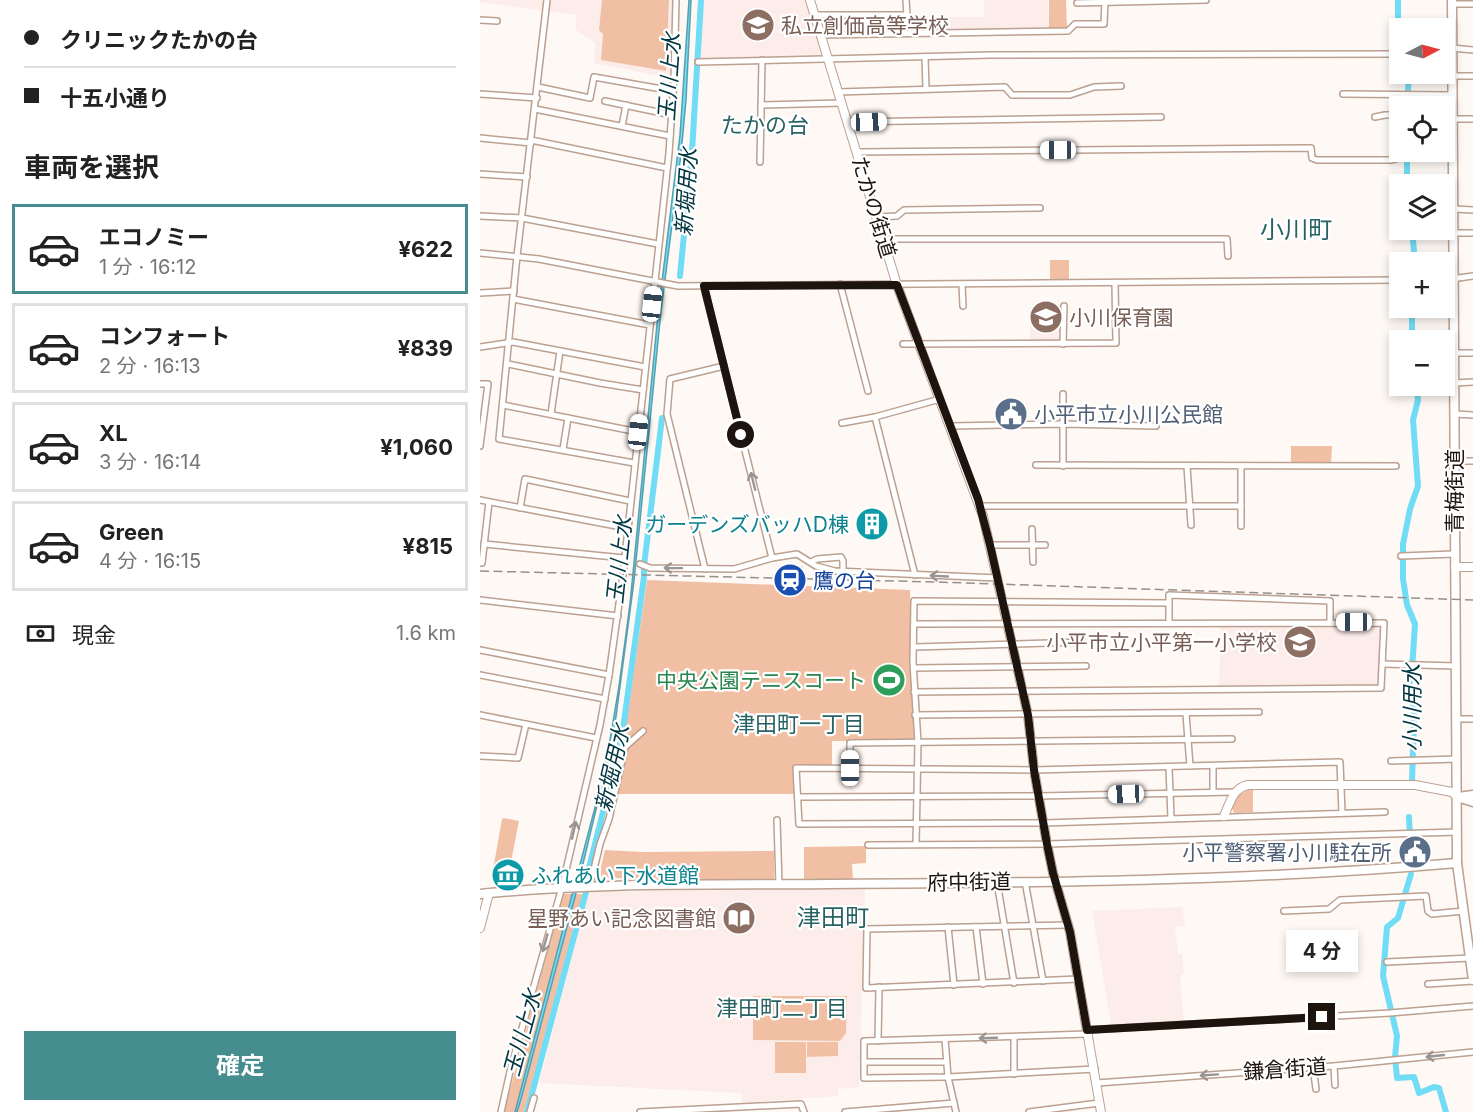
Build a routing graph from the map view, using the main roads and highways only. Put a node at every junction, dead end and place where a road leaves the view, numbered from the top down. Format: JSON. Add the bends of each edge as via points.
{"nodes":[{"id":1,"x":1452,"y":2,"type":"edge"},
{"id":2,"x":1451,"y":18,"type":"edge"},
{"id":3,"x":1454,"y":162,"type":"edge"},
{"id":4,"x":1452,"y":252,"type":"edge"},
{"id":5,"x":1452,"y":318,"type":"edge"},
{"id":6,"x":1473,"y":795,"type":"edge"},
{"id":7,"x":1457,"y":797,"type":"junction"},
{"id":8,"x":1473,"y":802,"type":"edge"},
{"id":9,"x":1457,"y":863,"type":"junction"},
{"id":10,"x":485,"y":894,"type":"edge"},
{"id":11,"x":1470,"y":928,"type":"edge"},
{"id":12,"x":1473,"y":981,"type":"edge"}],
"edges":[{"from":1,"to":2,"type":"main road","name":"青梅街道"},
{"from":3,"to":4,"type":"main road","name":"青梅街道"},
{"from":5,"to":7,"type":"main road","name":"青梅街道"},
{"from":6,"to":7,"type":"main road"},
{"from":7,"to":8,"type":"main road"},
{"from":7,"to":9,"type":"main road","name":"青梅街道"},
{"from":9,"to":10,"type":"main road","name":"府中街道","via":[[1303,874],[1025,882],[580,886]]},
{"from":9,"to":11,"type":"main road","name":"青梅街道"},
{"from":11,"to":12,"type":"main road","name":"青梅街道"}]}
